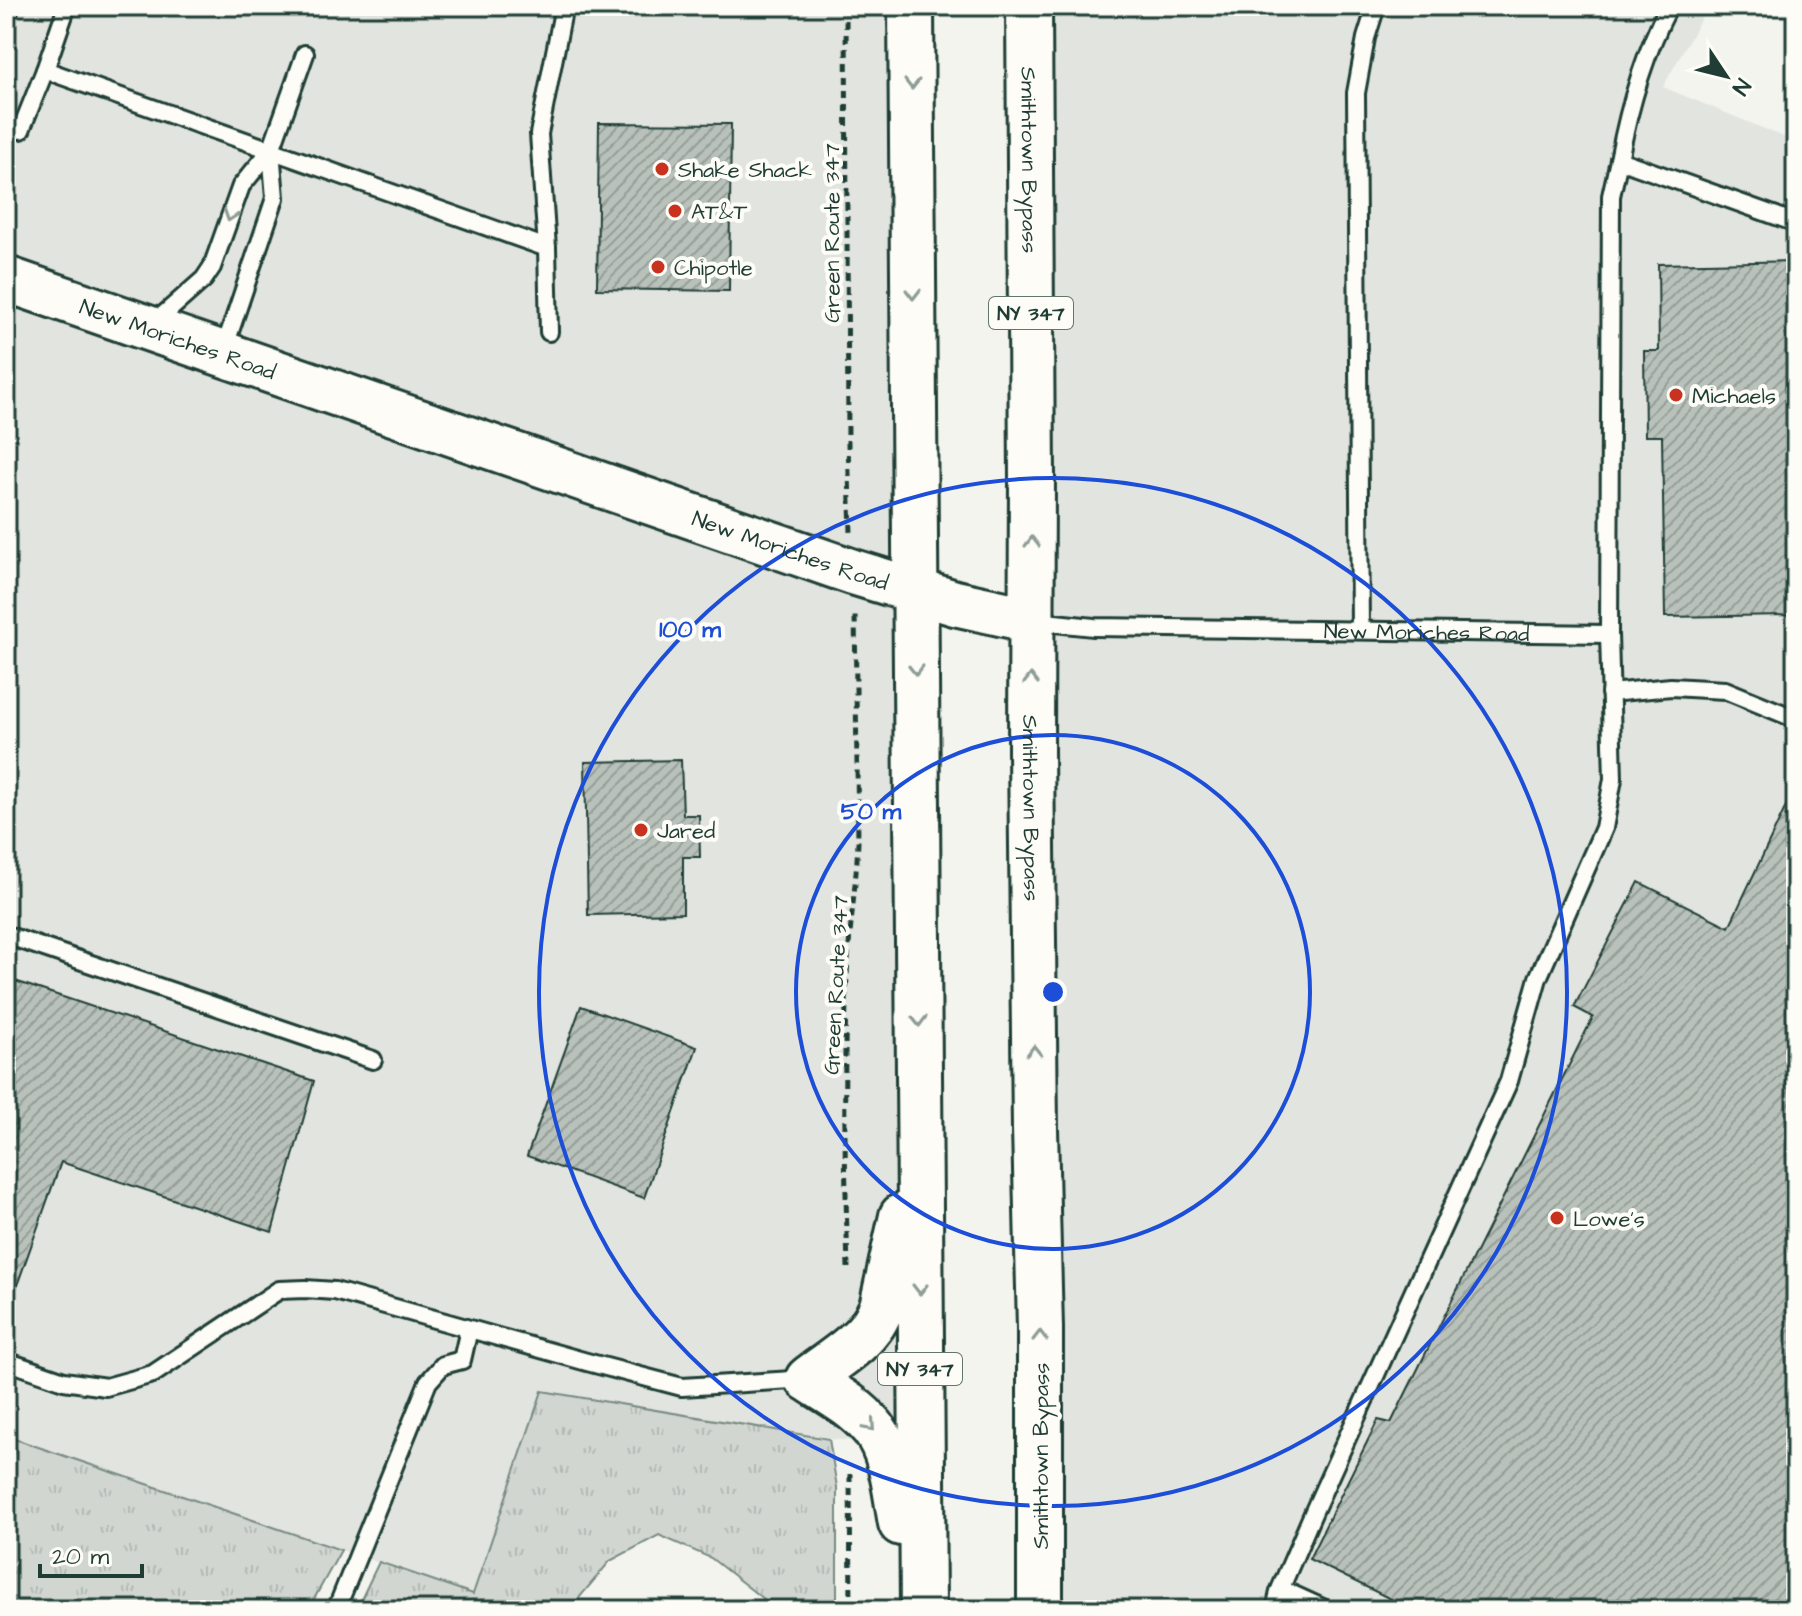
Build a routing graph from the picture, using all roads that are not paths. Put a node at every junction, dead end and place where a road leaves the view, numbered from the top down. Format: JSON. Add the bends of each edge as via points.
{"nodes":[{"id":1,"x":67,"y":6,"type":"edge"},
{"id":2,"x":564,"y":6,"type":"edge"},
{"id":3,"x":911,"y":6,"type":"edge"},
{"id":4,"x":1029,"y":6,"type":"edge"},
{"id":5,"x":1376,"y":6,"type":"edge"},
{"id":6,"x":1669,"y":6,"type":"edge"},
{"id":7,"x":305,"y":54,"type":"dead end"},
{"id":8,"x":45,"y":70,"type":"junction"},
{"id":9,"x":6,"y":125,"type":"edge"},
{"id":10,"x":271,"y":150,"type":"junction"},
{"id":11,"x":1619,"y":160,"type":"junction"},
{"id":12,"x":1796,"y":223,"type":"edge"},
{"id":13,"x":547,"y":248,"type":"junction"},
{"id":14,"x":6,"y":279,"type":"edge"},
{"id":15,"x":148,"y":329,"type":"junction"},
{"id":16,"x":549,"y":332,"type":"dead end"},
{"id":17,"x":222,"y":354,"type":"junction"},
{"id":18,"x":915,"y":592,"type":"junction"},
{"id":19,"x":1032,"y":620,"type":"junction"},
{"id":20,"x":1360,"y":630,"type":"junction"},
{"id":21,"x":1609,"y":634,"type":"junction"},
{"id":22,"x":1610,"y":693,"type":"junction"},
{"id":23,"x":1796,"y":719,"type":"edge"},
{"id":24,"x":6,"y":935,"type":"edge"},
{"id":25,"x":373,"y":1060,"type":"dead end"},
{"id":26,"x":920,"y":1127,"type":"junction"},
{"id":27,"x":469,"y":1329,"type":"junction"},
{"id":28,"x":6,"y":1361,"type":"edge"},
{"id":29,"x":808,"y":1379,"type":"junction"},
{"id":30,"x":1281,"y":1589,"type":"junction"},
{"id":31,"x":336,"y":1610,"type":"edge"},
{"id":32,"x":920,"y":1610,"type":"edge"},
{"id":33,"x":1040,"y":1610,"type":"edge"},
{"id":34,"x":1275,"y":1610,"type":"edge"},
{"id":35,"x":1327,"y":1610,"type":"edge"}],
"edges":[{"from":1,"to":8,"type":"lane"},
{"from":2,"to":13,"type":"lane","via":[[539,134]]},
{"from":3,"to":18,"type":"main road","number":"NY 347","one_way":true},
{"from":19,"to":4,"type":"main road","name":"Smithtown Bypass","number":"NY 347","one_way":true},
{"from":5,"to":20,"type":"lane","via":[[1356,93]]},
{"from":6,"to":11,"type":"lane","via":[[1628,114]]},
{"from":7,"to":10,"type":"lane"},
{"from":8,"to":9,"type":"lane","via":[[21,130]]},
{"from":8,"to":10,"type":"lane"},
{"from":10,"to":13,"type":"lane"},
{"from":10,"to":15,"type":"lane","one_way":true,"via":[[241,186],[204,279]]},
{"from":10,"to":17,"type":"lane","via":[[275,198]]},
{"from":11,"to":12,"type":"lane"},
{"from":11,"to":21,"type":"lane","via":[[1611,196]]},
{"from":13,"to":16,"type":"lane"},
{"from":14,"to":15,"type":"main road","name":"New Moriches Road"},
{"from":15,"to":17,"type":"main road","name":"New Moriches Road"},
{"from":17,"to":18,"type":"main road","name":"New Moriches Road"},
{"from":18,"to":19,"type":"main road","name":"New Moriches Road"},
{"from":18,"to":26,"type":"main road","number":"NY 347","one_way":true},
{"from":19,"to":20,"type":"lane","name":"New Moriches Road","via":[[1094,627]]},
{"from":33,"to":19,"type":"main road","name":"Smithtown Bypass","number":"NY 347","one_way":true},
{"from":20,"to":21,"type":"lane","name":"New Moriches Road"},
{"from":21,"to":22,"type":"lane"},
{"from":22,"to":23,"type":"lane","via":[[1671,687],[1725,690]]},
{"from":22,"to":30,"type":"lane","via":[[1613,779],[1604,828],[1538,978],[1509,1081]]},
{"from":24,"to":25,"type":"lane"},
{"from":26,"to":29,"type":"main road","via":[[882,1307],[859,1340]]},
{"from":26,"to":32,"type":"main road","number":"NY 347","one_way":true},
{"from":27,"to":28,"type":"lane","via":[[335,1291],[279,1290],[153,1374],[106,1387],[64,1381]]},
{"from":27,"to":29,"type":"lane","via":[[682,1387]]},
{"from":27,"to":31,"type":"lane","via":[[462,1360],[443,1365],[428,1382]]},
{"from":29,"to":32,"type":"main road","one_way":true,"via":[[861,1416],[879,1437],[890,1465]]},
{"from":30,"to":34,"type":"lane"},
{"from":30,"to":35,"type":"lane"}]}
